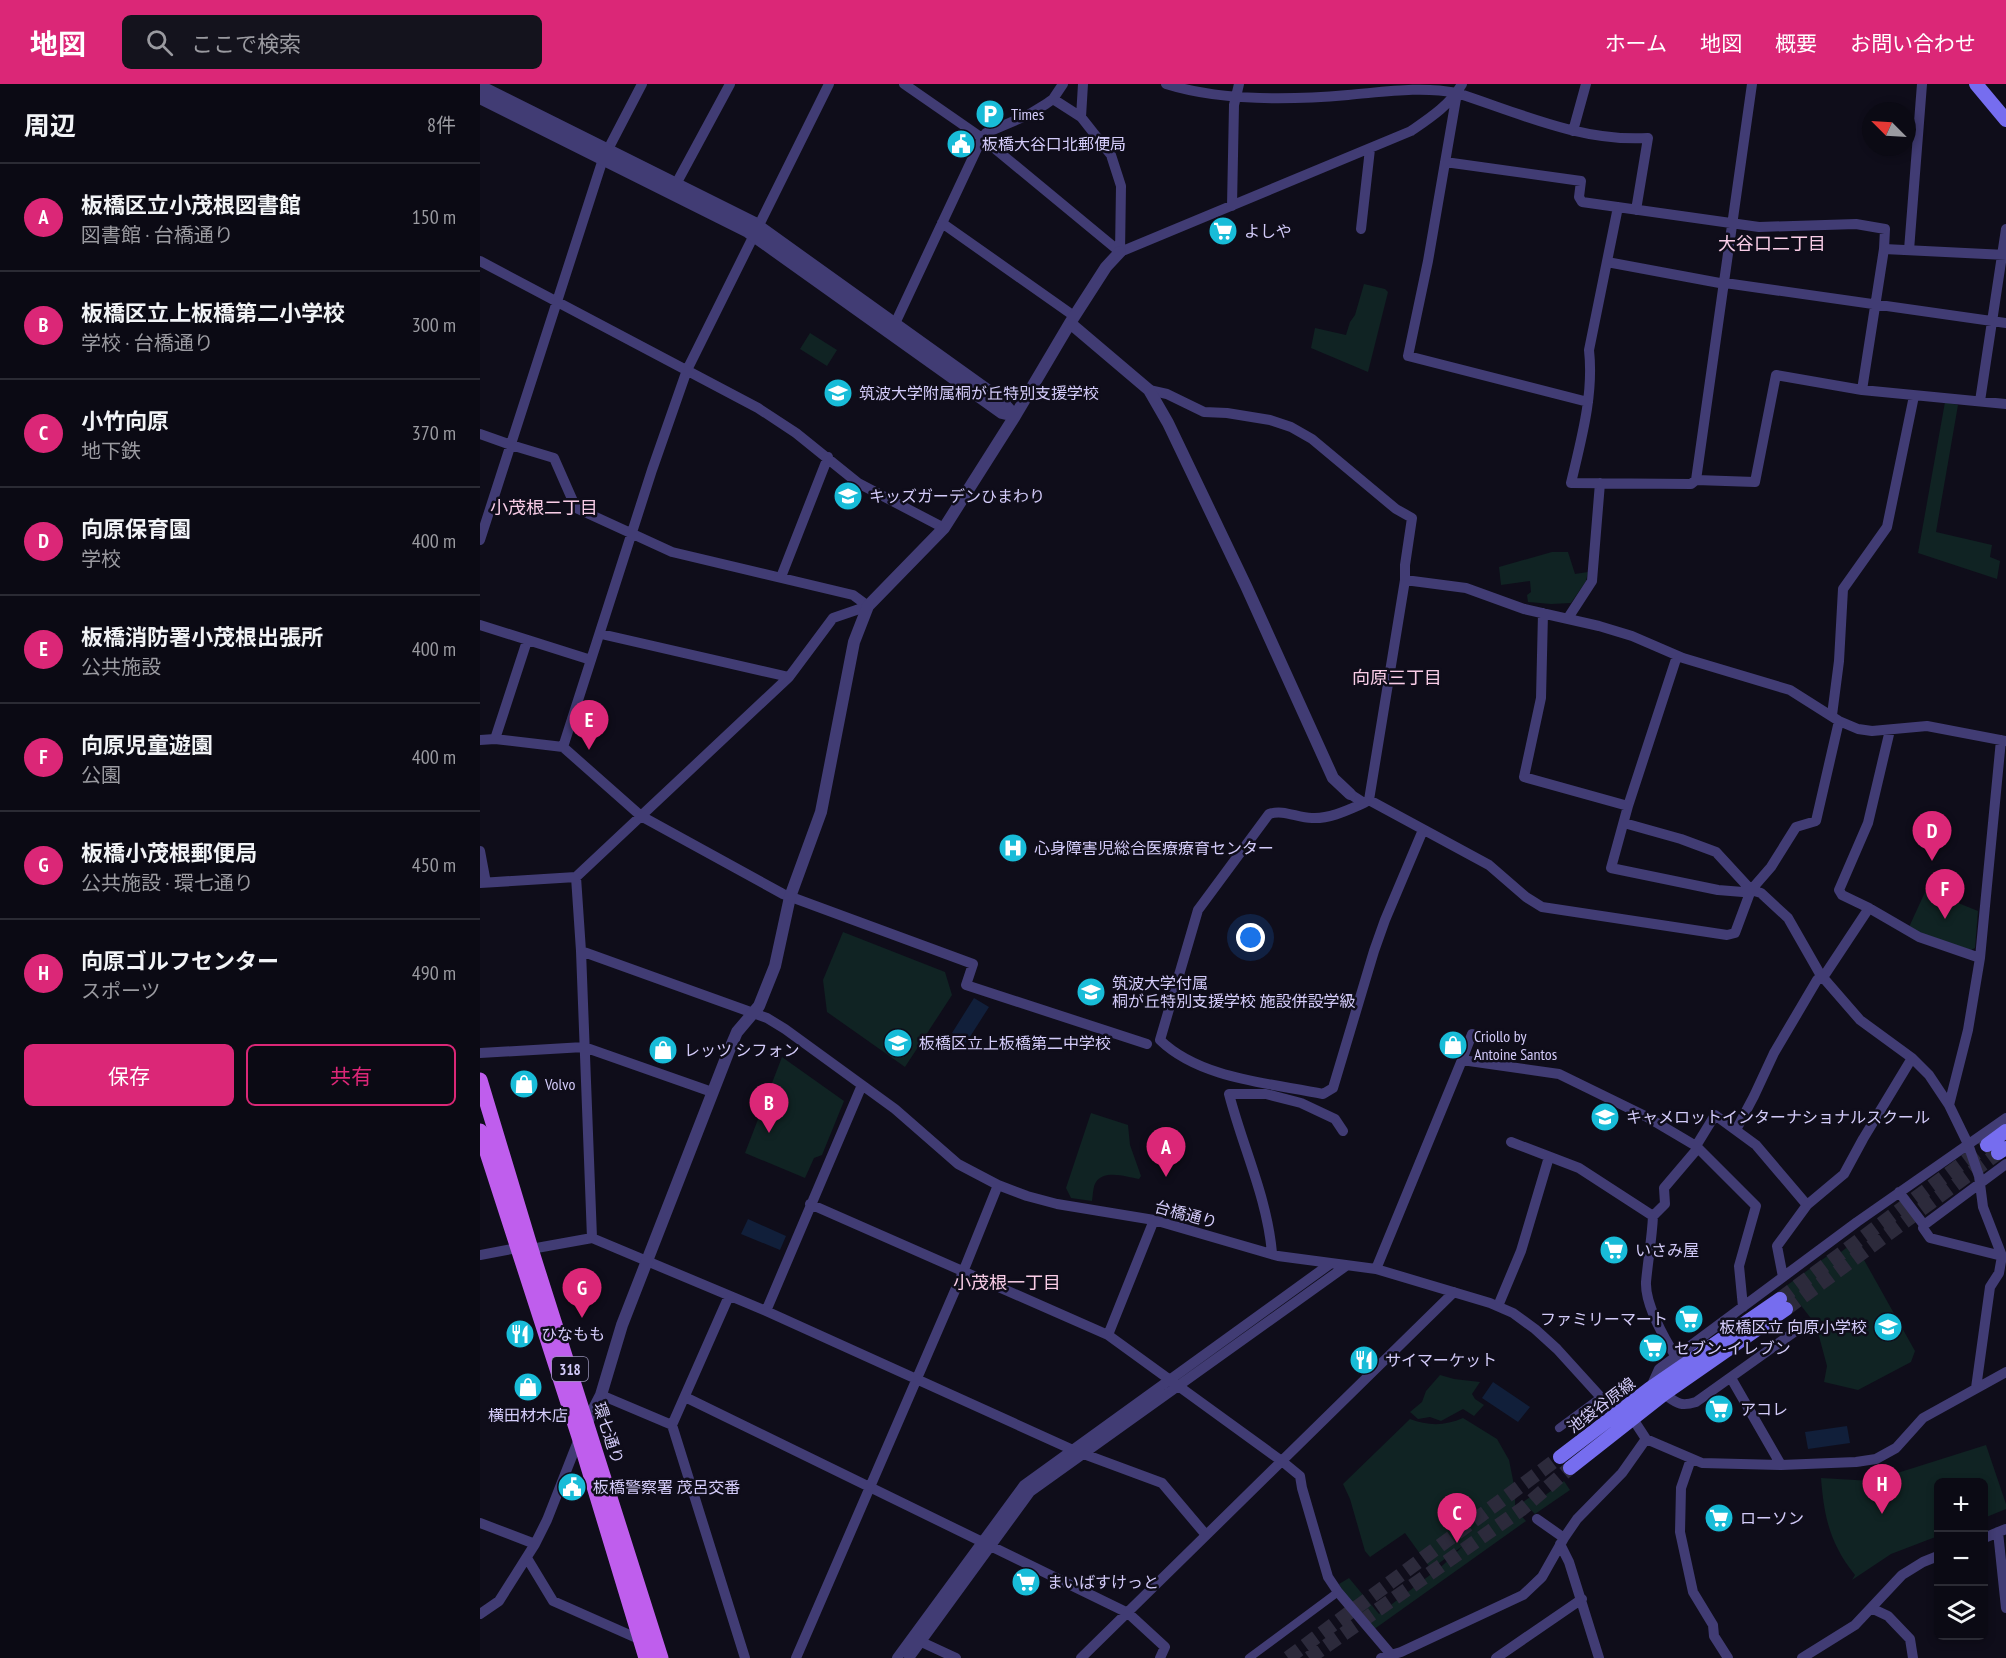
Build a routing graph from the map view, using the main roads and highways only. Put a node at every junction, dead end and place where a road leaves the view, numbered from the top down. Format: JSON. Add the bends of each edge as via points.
{"nodes":[{"id":1,"x":1976,"y":84,"type":"edge"},
{"id":2,"x":2006,"y":120,"type":"edge"},
{"id":3,"x":480,"y":1080,"type":"edge"},
{"id":4,"x":480,"y":1131,"type":"edge"},
{"id":5,"x":2006,"y":1131,"type":"edge"},
{"id":6,"x":1999,"y":1152,"type":"tunnel mouth"},
{"id":7,"x":485,"y":1165,"type":"edge"},
{"id":8,"x":524,"y":1249,"type":"junction"},
{"id":9,"x":1565,"y":1462,"type":"joint"},
{"id":10,"x":646,"y":1658,"type":"edge"},
{"id":11,"x":661,"y":1658,"type":"edge"}],
"edges":[{"from":1,"to":2,"type":"main road"},
{"from":3,"to":8,"type":"main road","name":"環七通り","number":"318"},
{"from":4,"to":7,"type":"main road","name":"環七通り","number":"318"},
{"from":5,"to":6,"type":"main road"},
{"from":7,"to":8,"type":"main road","name":"環七通り","number":"318"},
{"from":8,"to":10,"type":"main road","name":"環七通り","number":"318"},
{"from":8,"to":11,"type":"main road","name":"環七通り","number":"318","via":[[587,1422]]},
{"from":9,"to":9,"type":"main road","name":"池袋谷原線","via":[[1649,1389],[1783,1304],[1633,1419]]}]}
